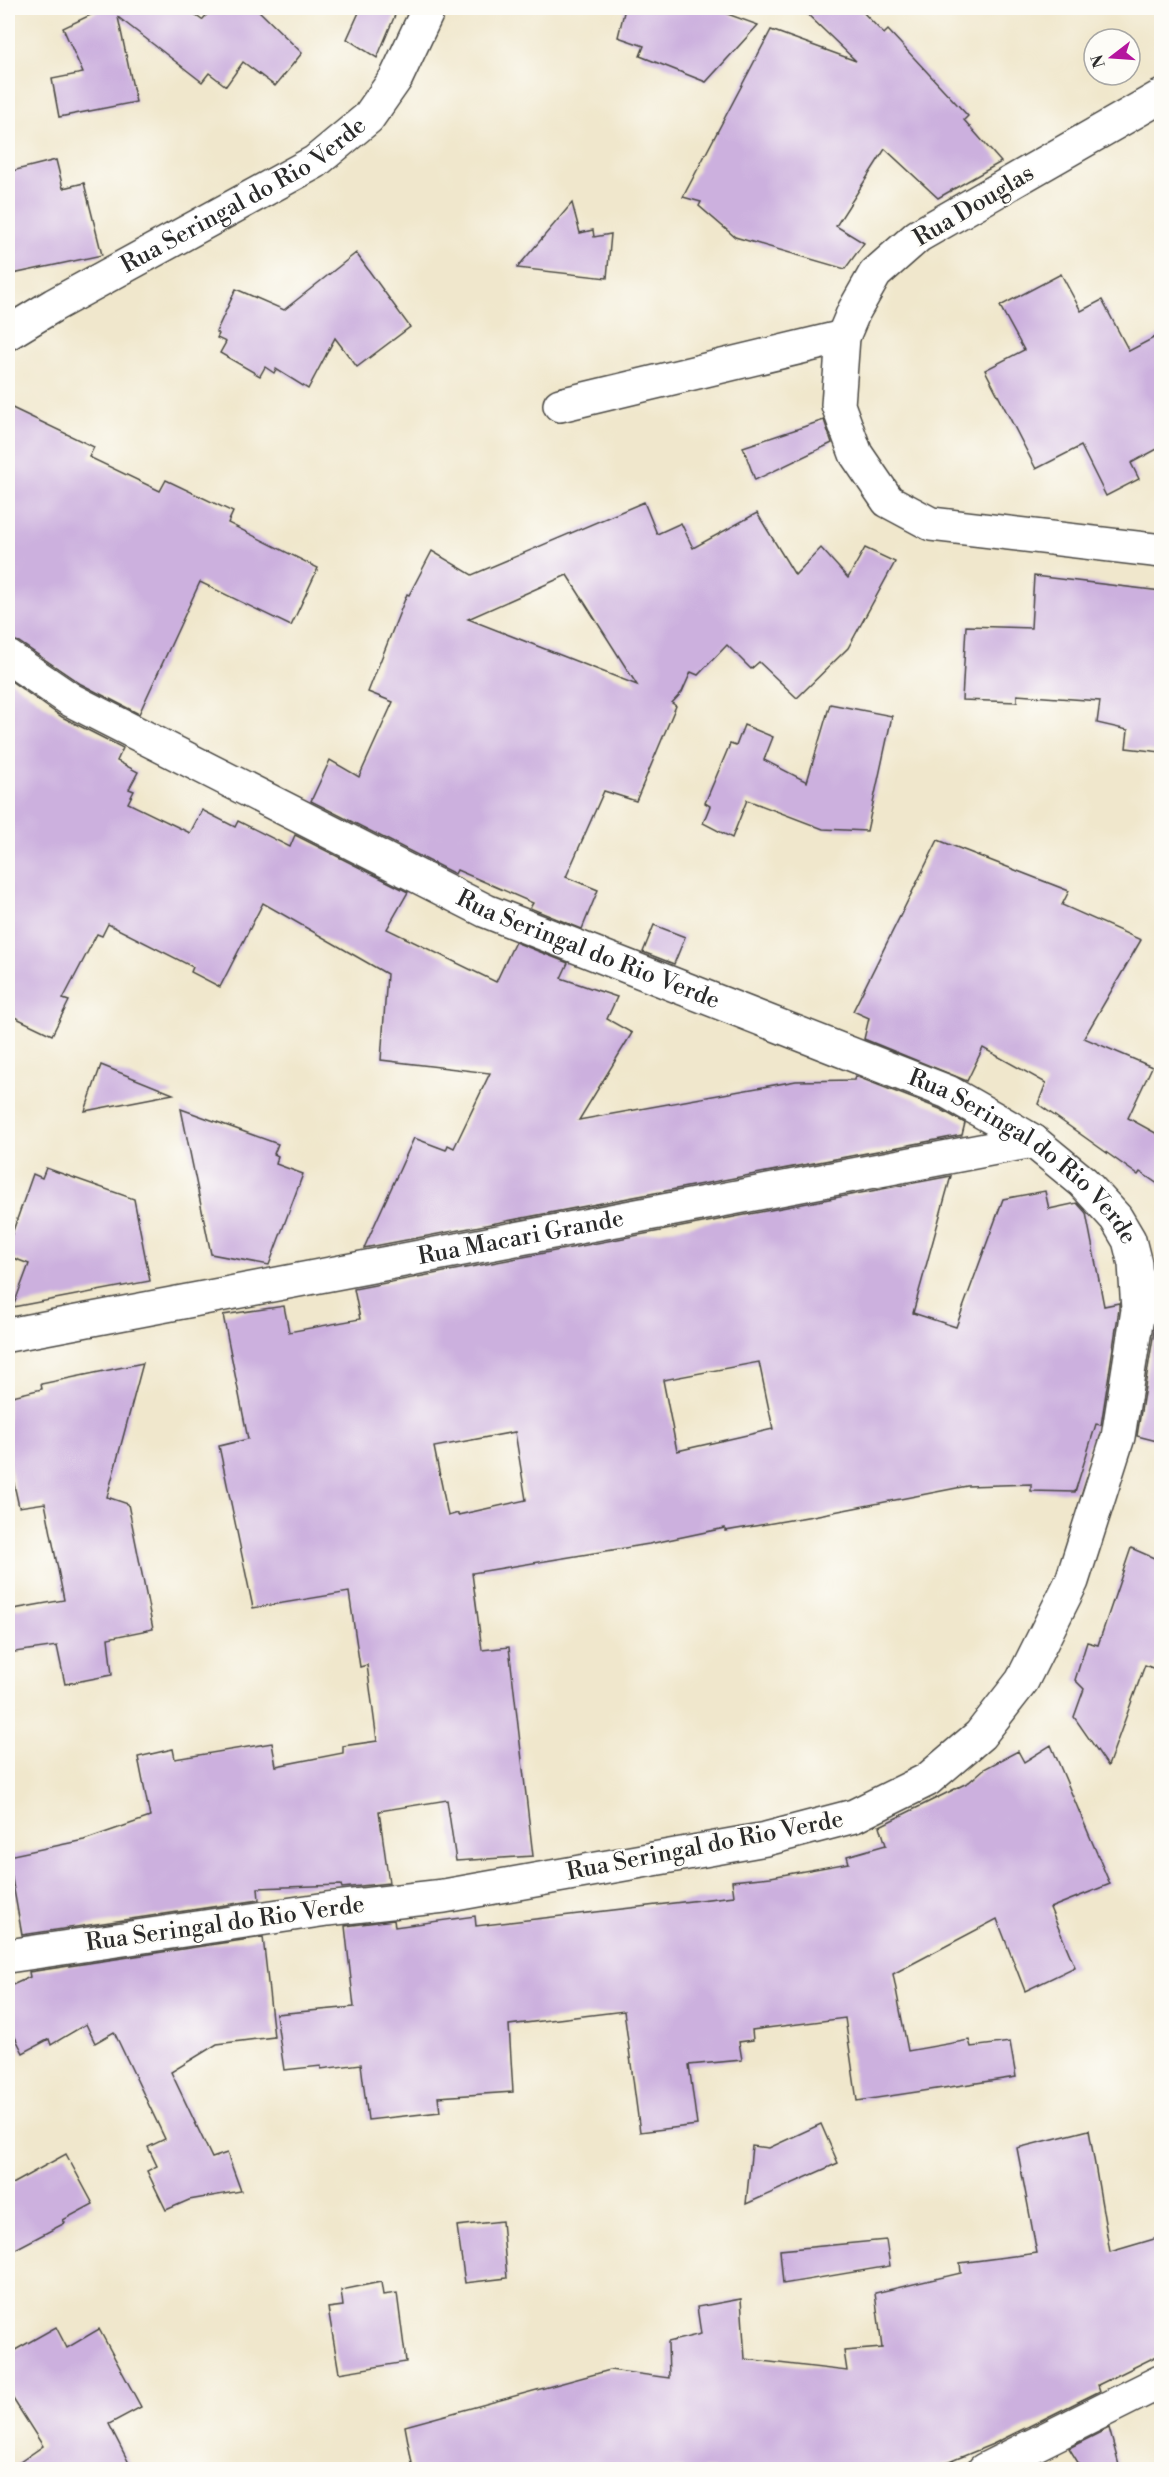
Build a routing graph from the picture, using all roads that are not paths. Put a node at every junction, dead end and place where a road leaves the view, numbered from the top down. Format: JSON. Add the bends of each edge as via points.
{"nodes":[{"id":1,"x":429,"y":8,"type":"edge"},
{"id":2,"x":1161,"y":96,"type":"edge"},
{"id":3,"x":8,"y":333,"type":"edge"},
{"id":4,"x":843,"y":337,"type":"junction"},
{"id":5,"x":560,"y":405,"type":"dead end"},
{"id":6,"x":1161,"y":550,"type":"edge"},
{"id":7,"x":8,"y":657,"type":"edge"},
{"id":8,"x":1033,"y":1141,"type":"junction"},
{"id":9,"x":8,"y":1335,"type":"edge"},
{"id":10,"x":8,"y":1956,"type":"edge"},
{"id":11,"x":1161,"y":2381,"type":"edge"},
{"id":12,"x":984,"y":2469,"type":"edge"}],
"edges":[{"from":1,"to":3,"type":"street","name":"Rua Seringal do Rio Verde","via":[[396,78],[369,118],[315,162]]},
{"from":2,"to":4,"type":"street","name":"Rua Douglas","via":[[918,236],[875,274]]},
{"from":4,"to":5,"type":"street"},
{"from":4,"to":6,"type":"street","name":"Rua Douglas","via":[[838,405],[856,454],[888,501],[931,524]]},
{"from":7,"to":8,"type":"street","name":"Rua Seringal do Rio Verde","via":[[71,700],[486,911],[948,1092]]},
{"from":8,"to":9,"type":"street","name":"Rua Macari Grande"},
{"from":8,"to":10,"type":"street","name":"Rua Seringal do Rio Verde","via":[[1083,1182],[1116,1218],[1129,1240],[1138,1310],[1118,1437],[1072,1581],[1022,1682],[980,1735],[927,1780],[854,1816],[766,1839],[444,1896],[327,1909]]},
{"from":11,"to":12,"type":"street"}]}
